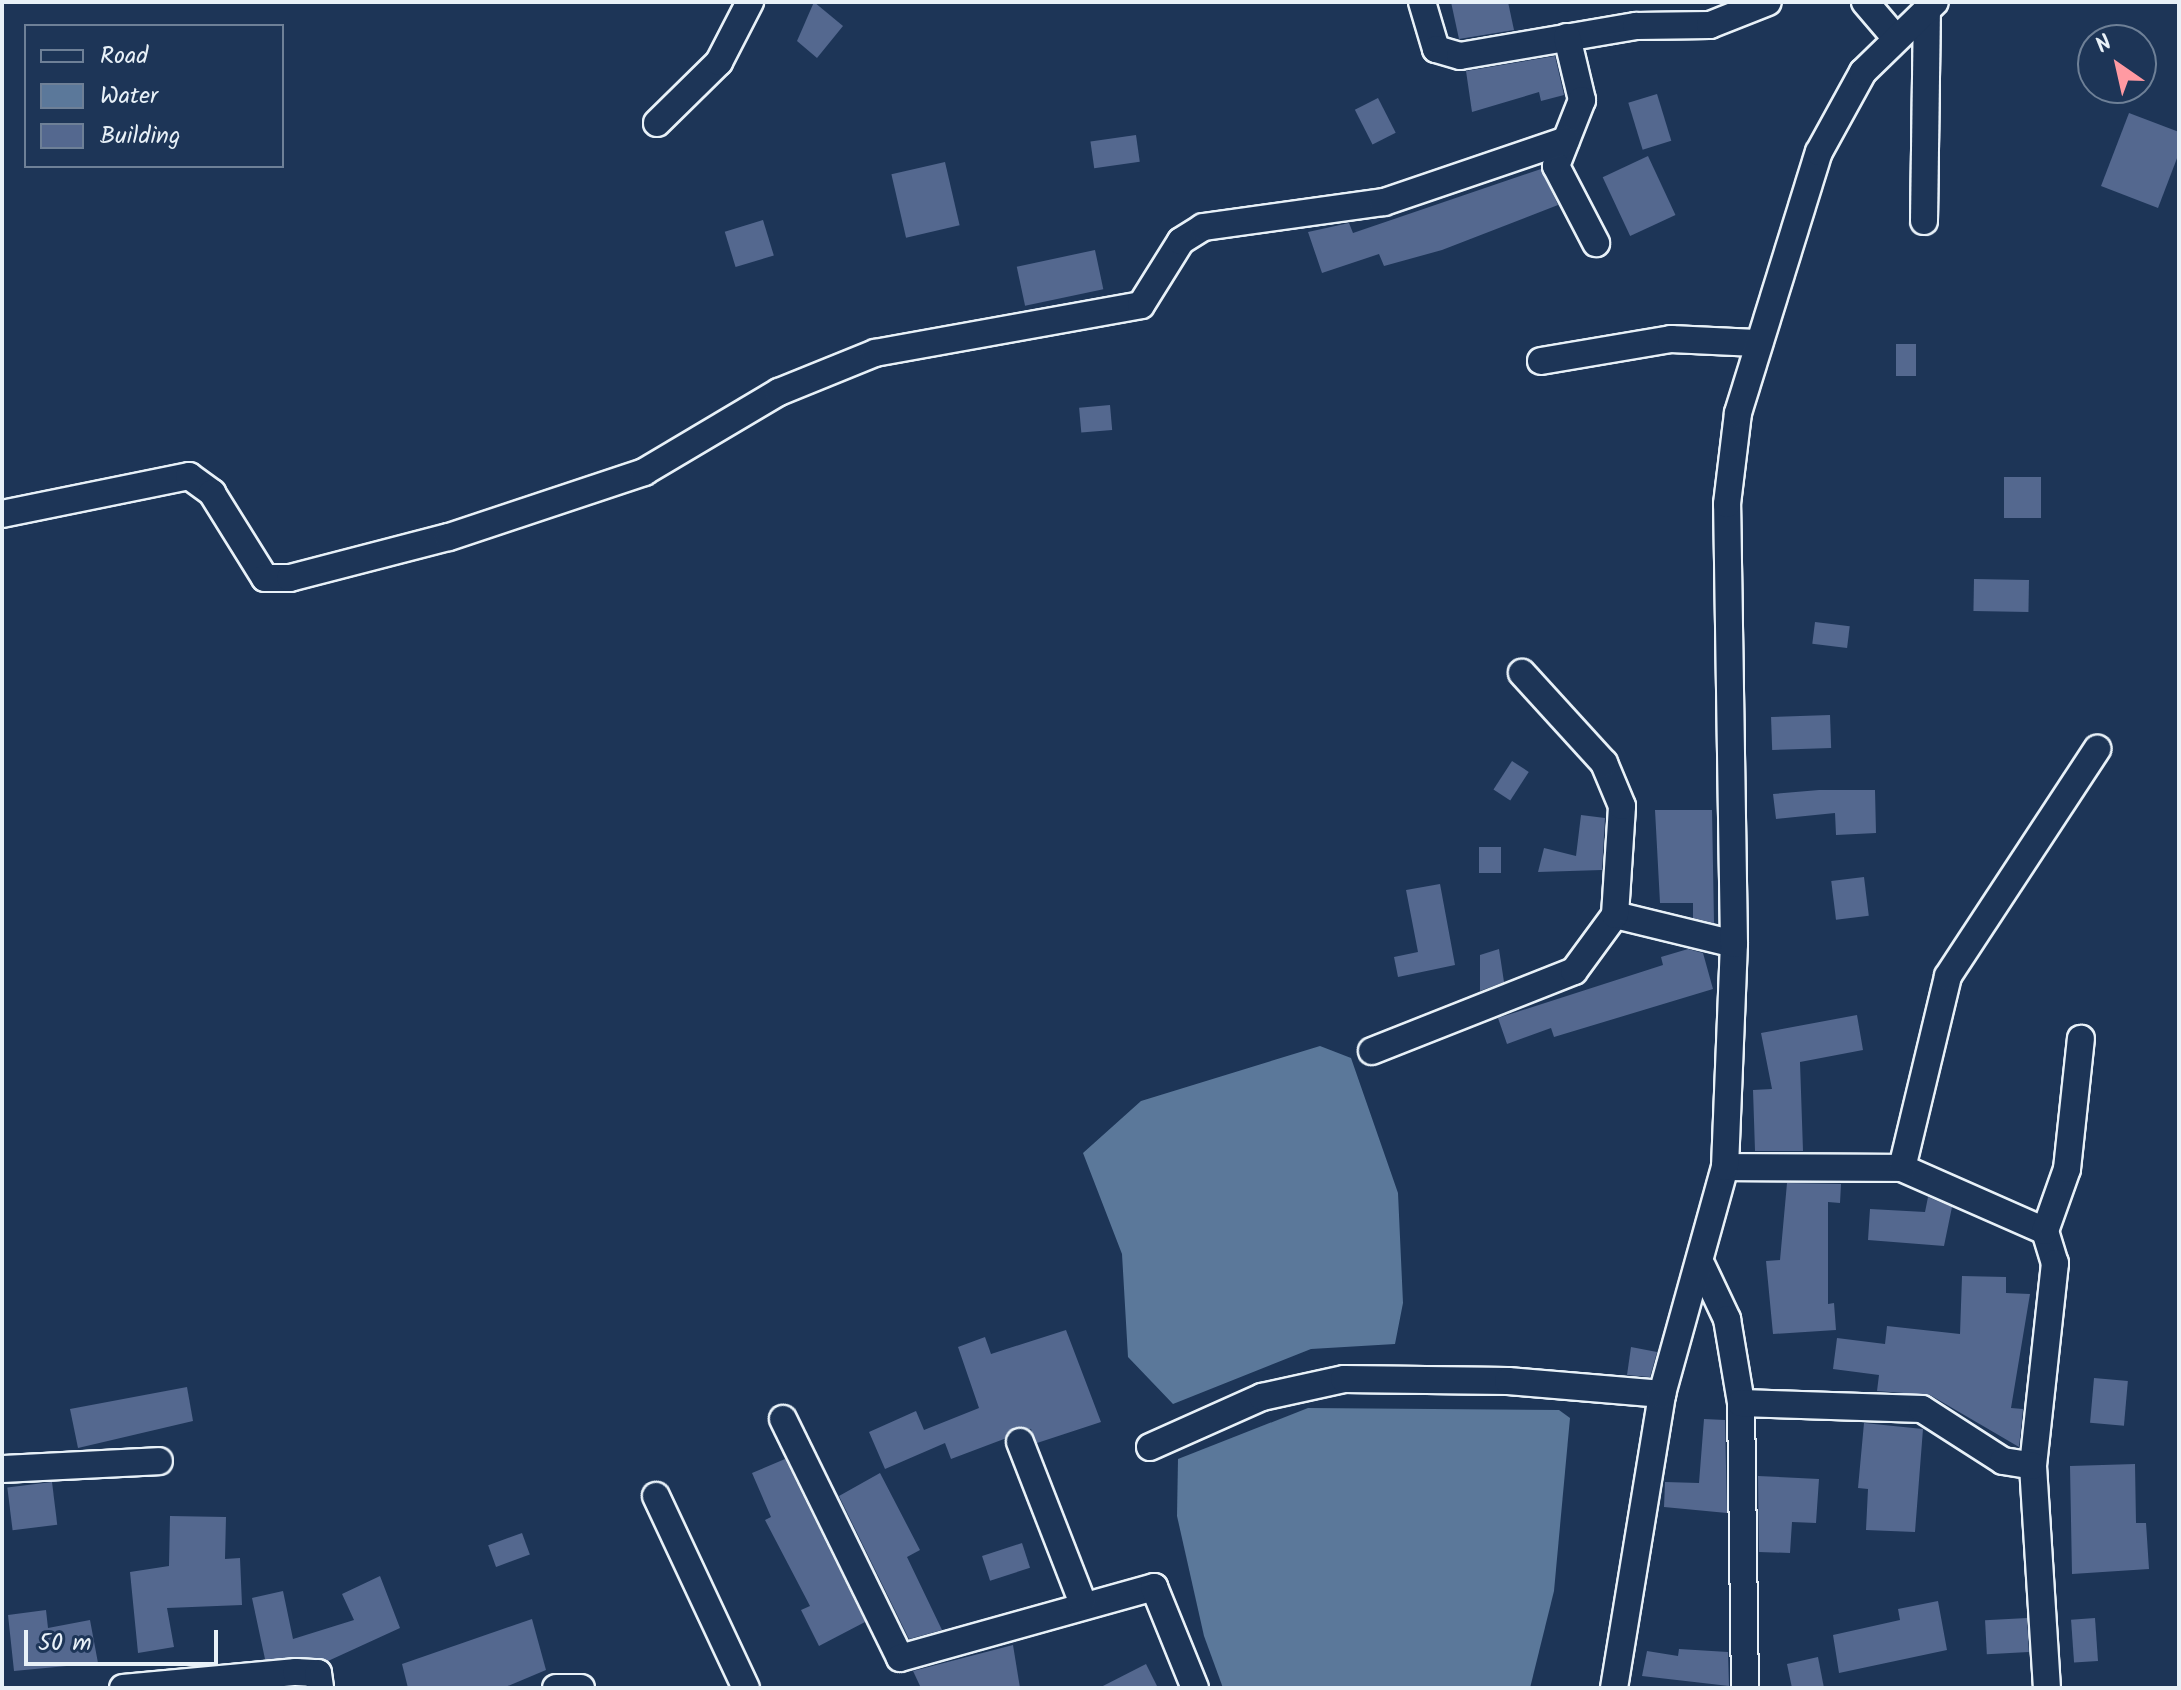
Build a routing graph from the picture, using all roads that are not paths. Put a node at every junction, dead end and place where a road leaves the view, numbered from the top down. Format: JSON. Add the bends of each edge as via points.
{"nodes":[{"id":1,"x":750,"y":2,"type":"edge"},
{"id":2,"x":1422,"y":2,"type":"edge"},
{"id":3,"x":1865,"y":2,"type":"edge"},
{"id":4,"x":1758,"y":4,"type":"edge"},
{"id":5,"x":1931,"y":6,"type":"edge"},
{"id":6,"x":1894,"y":36,"type":"junction"},
{"id":7,"x":1567,"y":37,"type":"junction"},
{"id":8,"x":657,"y":123,"type":"dead end"},
{"id":9,"x":1566,"y":140,"type":"junction"},
{"id":10,"x":1924,"y":221,"type":"dead end"},
{"id":11,"x":1596,"y":243,"type":"dead end"},
{"id":12,"x":1756,"y":343,"type":"junction"},
{"id":13,"x":1541,"y":361,"type":"dead end"},
{"id":14,"x":2,"y":514,"type":"edge"},
{"id":15,"x":1522,"y":673,"type":"dead end"},
{"id":16,"x":2097,"y":749,"type":"dead end"},
{"id":17,"x":1615,"y":915,"type":"junction"},
{"id":18,"x":1734,"y":944,"type":"junction"},
{"id":19,"x":2081,"y":1039,"type":"dead end"},
{"id":20,"x":1372,"y":1051,"type":"dead end"},
{"id":21,"x":1725,"y":1167,"type":"junction"},
{"id":22,"x":1902,"y":1168,"type":"junction"},
{"id":23,"x":2045,"y":1231,"type":"junction"},
{"id":24,"x":1702,"y":1266,"type":"junction"},
{"id":25,"x":1662,"y":1394,"type":"junction"},
{"id":26,"x":1741,"y":1403,"type":"junction"},
{"id":27,"x":783,"y":1419,"type":"dead end"},
{"id":28,"x":1020,"y":1442,"type":"dead end"},
{"id":29,"x":1150,"y":1447,"type":"dead end"},
{"id":30,"x":159,"y":1461,"type":"dead end"},
{"id":31,"x":2033,"y":1466,"type":"junction"},
{"id":32,"x":2,"y":1469,"type":"edge"},
{"id":33,"x":656,"y":1496,"type":"dead end"},
{"id":34,"x":1082,"y":1601,"type":"junction"},
{"id":35,"x":182,"y":1683,"type":"edge"},
{"id":36,"x":123,"y":1688,"type":"edge"},
{"id":37,"x":320,"y":1688,"type":"edge"},
{"id":38,"x":556,"y":1688,"type":"edge"},
{"id":39,"x":581,"y":1688,"type":"edge"},
{"id":40,"x":746,"y":1688,"type":"edge"},
{"id":41,"x":1195,"y":1688,"type":"edge"},
{"id":42,"x":1614,"y":1688,"type":"edge"},
{"id":43,"x":1745,"y":1688,"type":"edge"},
{"id":44,"x":2047,"y":1688,"type":"edge"}],
"edges":[{"from":1,"to":8,"type":"street","via":[[719,62]]},
{"from":2,"to":7,"type":"street","via":[[1440,52],[1460,56]]},
{"from":3,"to":6,"type":"street"},
{"from":4,"to":7,"type":"street","via":[[1710,25]]},
{"from":5,"to":6,"type":"street"},
{"from":5,"to":10,"type":"street"},
{"from":6,"to":12,"type":"street","via":[[1863,72],[1819,152]]},
{"from":7,"to":9,"type":"street","via":[[1582,100]]},
{"from":9,"to":11,"type":"street","via":[[1556,166],[1560,187]]},
{"from":9,"to":14,"type":"street","via":[[1384,202],[1203,227],[1181,241],[1141,305],[875,353],[779,392],[644,472],[449,537],[290,578],[265,578],[212,493],[189,476]]},
{"from":12,"to":13,"type":"street","via":[[1671,339]]},
{"from":12,"to":18,"type":"street","via":[[1738,413],[1727,504]]},
{"from":15,"to":17,"type":"street","via":[[1604,763],[1622,806]]},
{"from":16,"to":22,"type":"street","via":[[1948,976]]},
{"from":17,"to":18,"type":"street"},
{"from":17,"to":20,"type":"street","via":[[1574,971]]},
{"from":18,"to":21,"type":"street"},
{"from":19,"to":23,"type":"street","via":[[2067,1169]]},
{"from":21,"to":22,"type":"street"},
{"from":21,"to":24,"type":"street"},
{"from":22,"to":23,"type":"street"},
{"from":23,"to":31,"type":"street","via":[[2055,1263]]},
{"from":24,"to":25,"type":"street"},
{"from":24,"to":26,"type":"street","via":[[1727,1319]]},
{"from":25,"to":29,"type":"street","via":[[1508,1381],[1344,1379],[1262,1397]]},
{"from":25,"to":42,"type":"street"},
{"from":26,"to":31,"type":"street","via":[[1922,1409],[2003,1461]]},
{"from":26,"to":43,"type":"street"},
{"from":27,"to":34,"type":"street","via":[[900,1658]]},
{"from":28,"to":34,"type":"street"},
{"from":30,"to":32,"type":"street"},
{"from":31,"to":44,"type":"street"},
{"from":33,"to":40,"type":"street"},
{"from":34,"to":41,"type":"street","via":[[1154,1587]]},
{"from":35,"to":36,"type":"street"},
{"from":35,"to":37,"type":"street","via":[[318,1673]]},
{"from":38,"to":39,"type":"street"}]}
